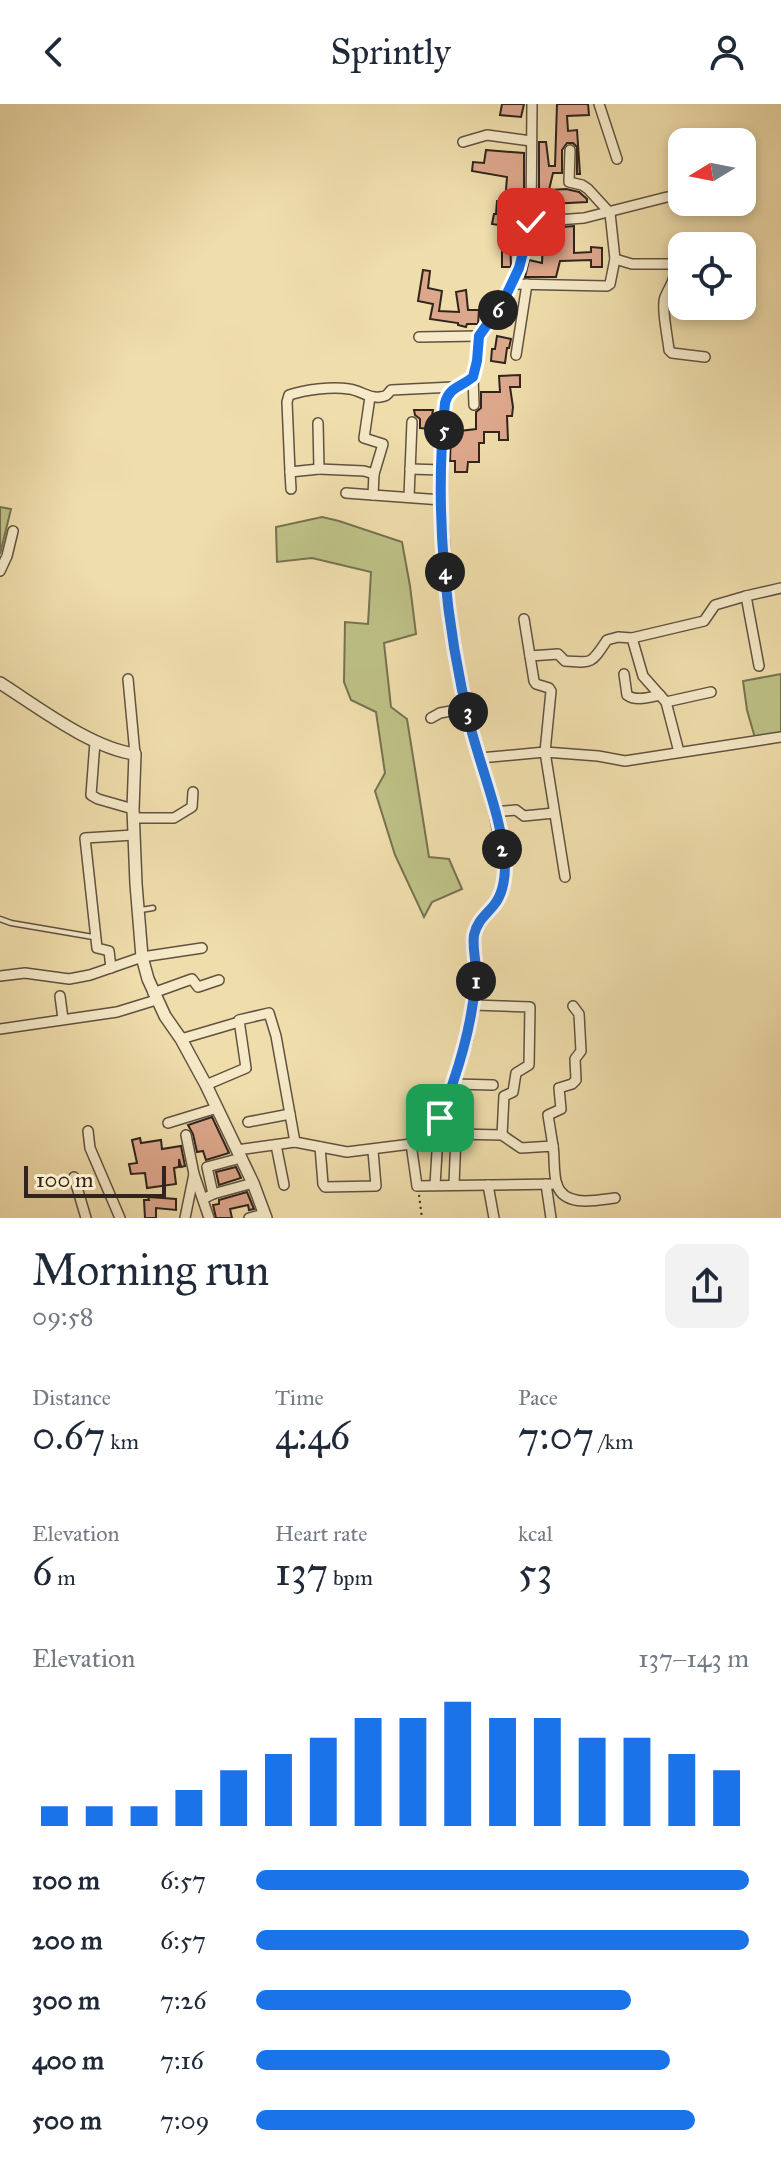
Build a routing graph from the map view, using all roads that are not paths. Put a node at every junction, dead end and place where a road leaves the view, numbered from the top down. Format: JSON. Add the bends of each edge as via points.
{"nodes":[{"id":1,"x":532,"y":104,"type":"edge"},
{"id":2,"x":599,"y":104,"type":"edge"},
{"id":3,"x":531,"y":141,"type":"junction"},
{"id":4,"x":463,"y":142,"type":"dead end"},
{"id":5,"x":570,"y":150,"type":"dead end"},
{"id":6,"x":617,"y":159,"type":"dead end"},
{"id":7,"x":667,"y":197,"type":"dead end"},
{"id":8,"x":610,"y":213,"type":"junction"},
{"id":9,"x":531,"y":222,"type":"junction"},
{"id":10,"x":615,"y":259,"type":"junction"},
{"id":11,"x":668,"y":264,"type":"edge"},
{"id":12,"x":512,"y":284,"type":"junction"},
{"id":13,"x":527,"y":284,"type":"junction"},
{"id":14,"x":668,"y":294,"type":"edge"},
{"id":15,"x":479,"y":336,"type":"junction"},
{"id":16,"x":419,"y":337,"type":"dead end"},
{"id":17,"x":516,"y":355,"type":"dead end"},
{"id":18,"x":705,"y":357,"type":"dead end"},
{"id":19,"x":473,"y":377,"type":"junction"},
{"id":20,"x":456,"y":387,"type":"junction"},
{"id":21,"x":370,"y":397,"type":"junction"},
{"id":22,"x":474,"y":405,"type":"dead end"},
{"id":23,"x":412,"y":422,"type":"dead end"},
{"id":24,"x":318,"y":423,"type":"dead end"},
{"id":25,"x":319,"y":469,"type":"junction"},
{"id":26,"x":410,"y":469,"type":"junction"},
{"id":27,"x":443,"y":470,"type":"junction"},
{"id":28,"x":290,"y":472,"type":"junction"},
{"id":29,"x":374,"y":474,"type":"junction"},
{"id":30,"x":291,"y":489,"type":"dead end"},
{"id":31,"x":346,"y":493,"type":"dead end"},
{"id":32,"x":373,"y":495,"type":"junction"},
{"id":33,"x":409,"y":497,"type":"junction"},
{"id":34,"x":442,"y":500,"type":"junction"},
{"id":35,"x":13,"y":531,"type":"dead end"},
{"id":36,"x":0,"y":571,"type":"edge"},
{"id":37,"x":781,"y":588,"type":"edge"},
{"id":38,"x":746,"y":596,"type":"junction"},
{"id":39,"x":524,"y":619,"type":"dead end"},
{"id":40,"x":632,"y":638,"type":"junction"},
{"id":41,"x":530,"y":656,"type":"junction"},
{"id":42,"x":759,"y":666,"type":"dead end"},
{"id":43,"x":624,"y":674,"type":"dead end"},
{"id":44,"x":128,"y":679,"type":"dead end"},
{"id":45,"x":0,"y":683,"type":"edge"},
{"id":46,"x":711,"y":692,"type":"dead end"},
{"id":47,"x":663,"y":698,"type":"junction"},
{"id":48,"x":467,"y":708,"type":"junction"},
{"id":49,"x":431,"y":718,"type":"dead end"},
{"id":50,"x":781,"y":737,"type":"edge"},
{"id":51,"x":95,"y":742,"type":"junction"},
{"id":52,"x":545,"y":752,"type":"junction"},
{"id":53,"x":679,"y":752,"type":"junction"},
{"id":54,"x":135,"y":754,"type":"junction"},
{"id":55,"x":480,"y":758,"type":"junction"},
{"id":56,"x":193,"y":792,"type":"dead end"},
{"id":57,"x":494,"y":812,"type":"junction"},
{"id":58,"x":133,"y":813,"type":"junction"},
{"id":59,"x":554,"y":813,"type":"junction"},
{"id":60,"x":134,"y":835,"type":"junction"},
{"id":61,"x":565,"y":877,"type":"dead end"},
{"id":62,"x":153,"y":908,"type":"dead end"},
{"id":63,"x":139,"y":911,"type":"junction"},
{"id":64,"x":0,"y":919,"type":"edge"},
{"id":65,"x":96,"y":937,"type":"junction"},
{"id":66,"x":202,"y":948,"type":"dead end"},
{"id":67,"x":142,"y":957,"type":"junction"},
{"id":68,"x":111,"y":968,"type":"junction"},
{"id":69,"x":0,"y":976,"type":"edge"},
{"id":70,"x":219,"y":980,"type":"dead end"},
{"id":71,"x":60,"y":996,"type":"dead end"},
{"id":72,"x":155,"y":997,"type":"junction"},
{"id":73,"x":573,"y":1006,"type":"dead end"},
{"id":74,"x":473,"y":1007,"type":"junction"},
{"id":75,"x":63,"y":1019,"type":"junction"},
{"id":76,"x":239,"y":1022,"type":"junction"},
{"id":77,"x":0,"y":1029,"type":"edge"},
{"id":78,"x":181,"y":1039,"type":"junction"},
{"id":79,"x":454,"y":1084,"type":"junction"},
{"id":80,"x":206,"y":1085,"type":"junction"},
{"id":81,"x":493,"y":1085,"type":"dead end"},
{"id":82,"x":217,"y":1108,"type":"junction"},
{"id":83,"x":290,"y":1114,"type":"junction"},
{"id":84,"x":248,"y":1122,"type":"dead end"},
{"id":85,"x":168,"y":1123,"type":"dead end"},
{"id":86,"x":88,"y":1131,"type":"dead end"},
{"id":87,"x":456,"y":1134,"type":"junction"},
{"id":88,"x":186,"y":1135,"type":"dead end"},
{"id":89,"x":502,"y":1135,"type":"junction"},
{"id":90,"x":433,"y":1136,"type":"junction"},
{"id":91,"x":295,"y":1142,"type":"junction"},
{"id":92,"x":411,"y":1144,"type":"junction"},
{"id":93,"x":276,"y":1145,"type":"junction"},
{"id":94,"x":553,"y":1146,"type":"junction"},
{"id":95,"x":320,"y":1147,"type":"junction"},
{"id":96,"x":373,"y":1151,"type":"junction"},
{"id":97,"x":239,"y":1154,"type":"junction"},
{"id":98,"x":194,"y":1174,"type":"junction"},
{"id":99,"x":74,"y":1177,"type":"dead end"},
{"id":100,"x":253,"y":1183,"type":"junction"},
{"id":101,"x":552,"y":1184,"type":"junction"},
{"id":102,"x":284,"y":1185,"type":"dead end"},
{"id":103,"x":435,"y":1185,"type":"junction"},
{"id":104,"x":454,"y":1185,"type":"junction"},
{"id":105,"x":488,"y":1185,"type":"junction"},
{"id":106,"x":213,"y":1194,"type":"junction"},
{"id":107,"x":615,"y":1198,"type":"dead end"},
{"id":108,"x":203,"y":1199,"type":"junction"},
{"id":109,"x":265,"y":1216,"type":"edge"},
{"id":110,"x":86,"y":1218,"type":"edge"},
{"id":111,"x":120,"y":1218,"type":"edge"},
{"id":112,"x":185,"y":1218,"type":"edge"},
{"id":113,"x":209,"y":1218,"type":"edge"},
{"id":114,"x":249,"y":1218,"type":"edge"},
{"id":115,"x":494,"y":1218,"type":"edge"},
{"id":116,"x":551,"y":1218,"type":"edge"}],
"edges":[{"from":1,"to":3,"type":"street"},
{"from":2,"to":6,"type":"street"},
{"from":3,"to":4,"type":"street","via":[[485,135]]},
{"from":3,"to":9,"type":"street"},
{"from":5,"to":8,"type":"street","via":[[568,180],[588,189]]},
{"from":7,"to":8,"type":"street"},
{"from":8,"to":9,"type":"street"},
{"from":8,"to":10,"type":"street"},
{"from":9,"to":12,"type":"street"},
{"from":10,"to":11,"type":"street"},
{"from":10,"to":13,"type":"street","via":[[608,286]]},
{"from":12,"to":13,"type":"street"},
{"from":12,"to":15,"type":"street"},
{"from":13,"to":17,"type":"street"},
{"from":14,"to":18,"type":"street","via":[[664,301],[669,350]]},
{"from":15,"to":16,"type":"street"},
{"from":15,"to":19,"type":"street"},
{"from":19,"to":20,"type":"street"},
{"from":19,"to":22,"type":"street"},
{"from":20,"to":21,"type":"street","via":[[391,390]]},
{"from":20,"to":27,"type":"street","via":[[445,403]]},
{"from":21,"to":28,"type":"street","via":[[343,388],[289,395]]},
{"from":21,"to":29,"type":"street","via":[[364,438],[383,444]]},
{"from":23,"to":26,"type":"street"},
{"from":24,"to":25,"type":"street"},
{"from":25,"to":28,"type":"street"},
{"from":25,"to":29,"type":"street"},
{"from":26,"to":27,"type":"street"},
{"from":26,"to":33,"type":"street"},
{"from":27,"to":34,"type":"street"},
{"from":28,"to":30,"type":"street"},
{"from":29,"to":32,"type":"street"},
{"from":31,"to":32,"type":"street"},
{"from":32,"to":33,"type":"street"},
{"from":33,"to":34,"type":"street"},
{"from":34,"to":48,"type":"street","via":[[450,622]]},
{"from":35,"to":36,"type":"street"},
{"from":37,"to":38,"type":"street"},
{"from":38,"to":40,"type":"street","via":[[715,605],[704,621]]},
{"from":38,"to":42,"type":"street"},
{"from":39,"to":41,"type":"street"},
{"from":40,"to":41,"type":"street","via":[[607,640],[590,662],[565,661],[558,654]]},
{"from":40,"to":47,"type":"street","via":[[643,676]]},
{"from":41,"to":52,"type":"street","via":[[534,683],[551,691]]},
{"from":43,"to":47,"type":"street","via":[[629,698]]},
{"from":44,"to":54,"type":"street"},
{"from":45,"to":51,"type":"street"},
{"from":46,"to":47,"type":"street"},
{"from":47,"to":53,"type":"street"},
{"from":48,"to":49,"type":"street"},
{"from":48,"to":55,"type":"street"},
{"from":50,"to":53,"type":"street"},
{"from":51,"to":54,"type":"street"},
{"from":51,"to":58,"type":"street","via":[[91,795]]},
{"from":52,"to":53,"type":"street","via":[[625,761]]},
{"from":52,"to":55,"type":"street"},
{"from":52,"to":59,"type":"street"},
{"from":54,"to":58,"type":"street"},
{"from":55,"to":57,"type":"street"},
{"from":56,"to":58,"type":"street","via":[[192,807],[174,818]]},
{"from":57,"to":59,"type":"street"},
{"from":57,"to":74,"type":"street","via":[[505,869],[503,890],[474,933]]},
{"from":58,"to":60,"type":"street"},
{"from":59,"to":61,"type":"street"},
{"from":60,"to":63,"type":"street"},
{"from":60,"to":65,"type":"street","via":[[85,838]]},
{"from":62,"to":63,"type":"lane"},
{"from":63,"to":67,"type":"street"},
{"from":64,"to":65,"type":"lane"},
{"from":65,"to":68,"type":"street","via":[[97,949],[109,951]]},
{"from":66,"to":67,"type":"street"},
{"from":67,"to":68,"type":"street"},
{"from":67,"to":72,"type":"street"},
{"from":68,"to":69,"type":"street","via":[[69,979],[25,973]]},
{"from":70,"to":72,"type":"street","via":[[198,987],[193,978]]},
{"from":71,"to":75,"type":"street"},
{"from":72,"to":75,"type":"street","via":[[117,1012]]},
{"from":72,"to":78,"type":"street"},
{"from":73,"to":94,"type":"street","via":[[579,1014],[581,1051],[575,1059],[576,1080],[559,1088],[561,1109],[548,1115]]},
{"from":74,"to":79,"type":"street"},
{"from":74,"to":89,"type":"street","via":[[530,1007],[529,1065],[517,1072],[513,1092],[504,1096]]},
{"from":75,"to":77,"type":"street"},
{"from":76,"to":78,"type":"street"},
{"from":76,"to":80,"type":"street","via":[[246,1068]]},
{"from":76,"to":83,"type":"street","via":[[271,1014]]},
{"from":78,"to":80,"type":"street"},
{"from":79,"to":81,"type":"street"},
{"from":79,"to":90,"type":"street"},
{"from":80,"to":82,"type":"street"},
{"from":82,"to":85,"type":"street"},
{"from":82,"to":97,"type":"street"},
{"from":83,"to":84,"type":"street"},
{"from":83,"to":91,"type":"street"},
{"from":86,"to":111,"type":"street"},
{"from":87,"to":89,"type":"street"},
{"from":87,"to":90,"type":"street"},
{"from":87,"to":104,"type":"street"},
{"from":88,"to":98,"type":"street"},
{"from":89,"to":94,"type":"street","via":[[521,1148]]},
{"from":90,"to":92,"type":"street"},
{"from":90,"to":103,"type":"street"},
{"from":91,"to":93,"type":"street"},
{"from":91,"to":95,"type":"street"},
{"from":92,"to":96,"type":"street"},
{"from":92,"to":103,"type":"street","via":[[417,1186]]},
{"from":93,"to":97,"type":"street"},
{"from":93,"to":102,"type":"street"},
{"from":94,"to":101,"type":"street"},
{"from":95,"to":96,"type":"street"},
{"from":95,"to":96,"type":"street","via":[[325,1187],[376,1186]]},
{"from":97,"to":100,"type":"street"},
{"from":97,"to":106,"type":"street","via":[[207,1167]]},
{"from":98,"to":108,"type":"street"},
{"from":98,"to":112,"type":"street"},
{"from":99,"to":110,"type":"street"},
{"from":100,"to":106,"type":"street"},
{"from":100,"to":109,"type":"street"},
{"from":101,"to":105,"type":"street"},
{"from":101,"to":107,"type":"street","via":[[575,1200]]},
{"from":101,"to":116,"type":"street"},
{"from":103,"to":104,"type":"street"},
{"from":104,"to":105,"type":"street"},
{"from":105,"to":115,"type":"street"},
{"from":106,"to":108,"type":"street"},
{"from":108,"to":113,"type":"street"},
{"from":109,"to":114,"type":"street"}]}
